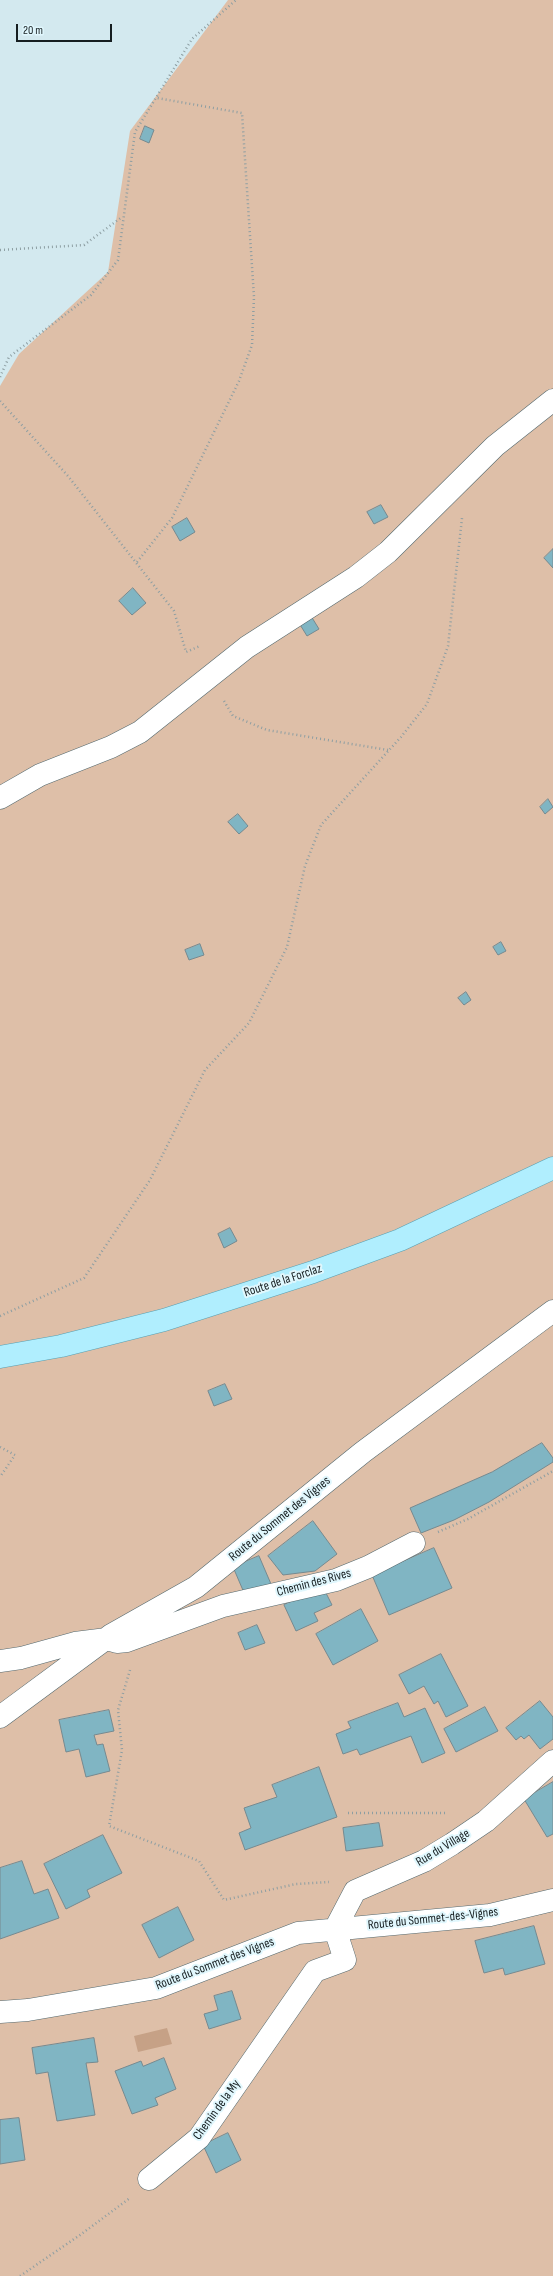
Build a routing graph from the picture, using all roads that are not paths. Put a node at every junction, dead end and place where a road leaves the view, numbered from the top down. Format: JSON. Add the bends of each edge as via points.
{"nodes":[{"id":1,"x":553,"y":400,"type":"edge"},
{"id":2,"x":0,"y":798,"type":"edge"},
{"id":3,"x":553,"y":1168,"type":"edge"},
{"id":4,"x":553,"y":1311,"type":"edge"},
{"id":5,"x":0,"y":1357,"type":"edge"},
{"id":6,"x":414,"y":1543,"type":"road end"},
{"id":7,"x":107,"y":1639,"type":"junction"},
{"id":8,"x":0,"y":1661,"type":"edge"},
{"id":9,"x":0,"y":1717,"type":"edge"},
{"id":10,"x":553,"y":1761,"type":"edge"},
{"id":11,"x":553,"y":1900,"type":"edge"},
{"id":12,"x":335,"y":1928,"type":"junction"},
{"id":13,"x":0,"y":2012,"type":"edge"},
{"id":14,"x":149,"y":2180,"type":"road end"}],
"edges":[{"from":1,"to":2,"type":"street","via":[[462,476],[380,559],[247,647],[163,715],[128,739],[40,774]]},
{"from":3,"to":5,"type":"main road","name":"Route de la Forclaz","via":[[400,1240],[306,1274],[149,1324],[61,1346]]},
{"from":4,"to":7,"type":"street","name":"Route du Sommet des Vignes","via":[[363,1452],[196,1587]]},
{"from":6,"to":7,"type":"street","name":"Chemin des Rives","via":[[336,1580],[223,1606],[127,1641]]},
{"from":7,"to":8,"type":"street","via":[[75,1643]]},
{"from":7,"to":9,"type":"street","name":"Route du Sommet des Vignes"},
{"from":10,"to":12,"type":"street","name":"Rue du Village","via":[[486,1821],[452,1844],[424,1862],[355,1891]]},
{"from":11,"to":12,"type":"street","name":"Route du Sommet-des-Vignes","via":[[490,1915]]},
{"from":12,"to":13,"type":"street","name":"Route du Sommet des Vignes","via":[[298,1933],[156,1988],[28,2010]]},
{"from":12,"to":14,"type":"street","name":"Chemin de la My","via":[[345,1960],[315,1971],[198,2138]]}]}
